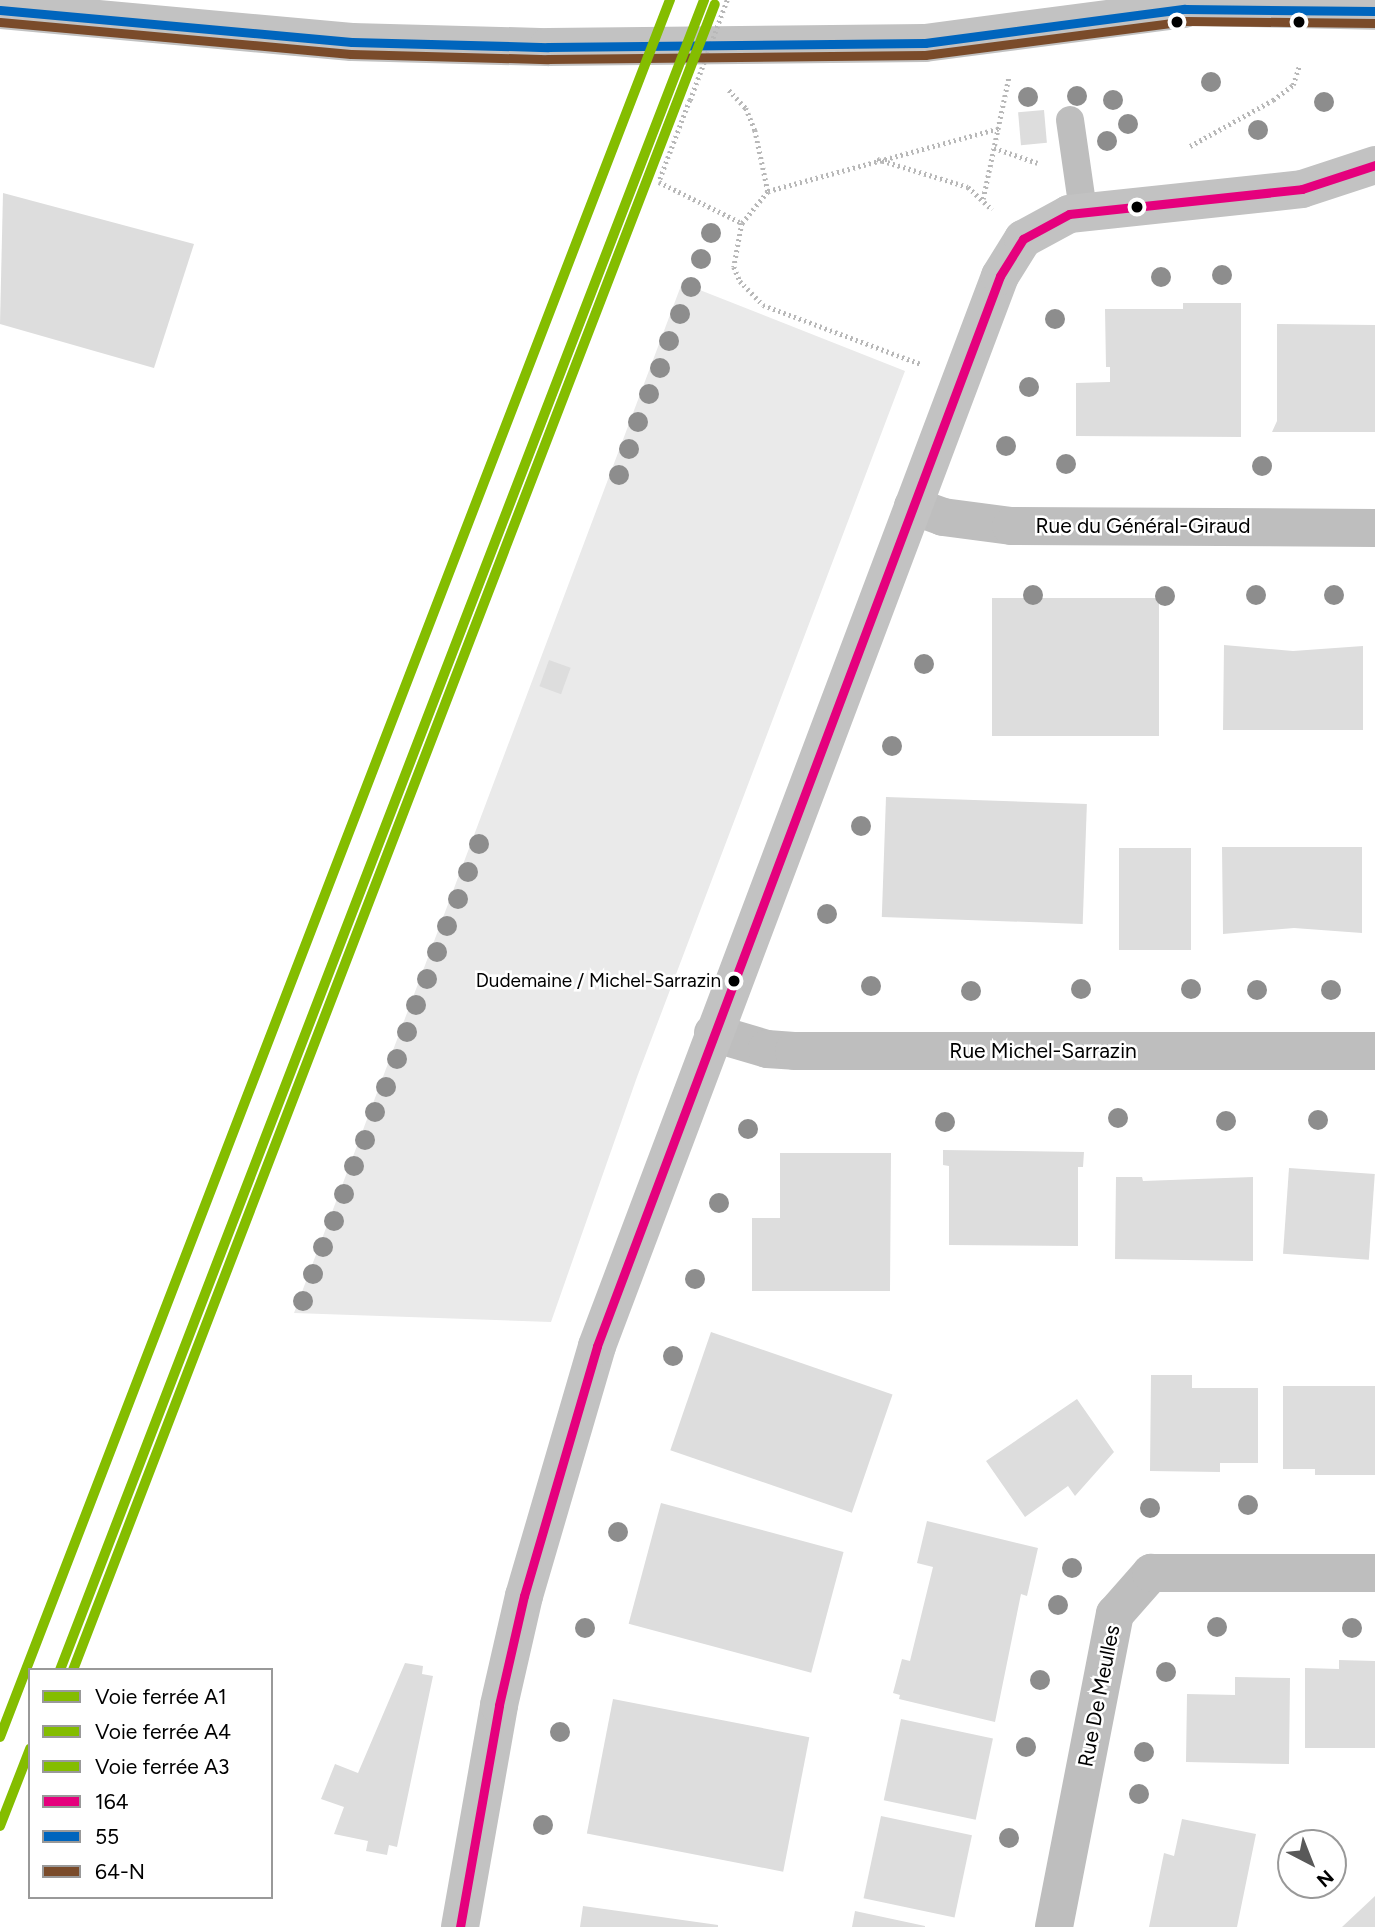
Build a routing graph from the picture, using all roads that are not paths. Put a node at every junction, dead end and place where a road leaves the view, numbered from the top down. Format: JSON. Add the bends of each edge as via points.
{"nodes":[{"id":1,"x":1117,"y":0,"type":"edge"},
{"id":2,"x":1185,"y":9,"type":"junction"},
{"id":3,"x":0,"y":10,"type":"edge"},
{"id":4,"x":1375,"y":11,"type":"edge"},
{"id":5,"x":1070,"y":120,"type":"dead end"},
{"id":6,"x":1375,"y":165,"type":"edge"},
{"id":7,"x":1083,"y":210,"type":"junction"},
{"id":8,"x":913,"y":506,"type":"junction"},
{"id":9,"x":1375,"y":528,"type":"edge"},
{"id":10,"x":713,"y":1033,"type":"junction"},
{"id":11,"x":1375,"y":1051,"type":"edge"},
{"id":12,"x":1375,"y":1573,"type":"edge"},
{"id":13,"x":460,"y":1927,"type":"edge"},
{"id":14,"x":1054,"y":1927,"type":"edge"}],
"edges":[{"from":1,"to":2,"type":"street"},
{"from":2,"to":3,"type":"street","via":[[925,43],[548,47],[352,42]]},
{"from":2,"to":4,"type":"street"},
{"from":5,"to":7,"type":"lane"},
{"from":6,"to":7,"type":"street","via":[[1302,189]]},
{"from":7,"to":8,"type":"street","via":[[1045,223],[1012,253]]},
{"from":8,"to":9,"type":"street","name":"Rue du Général-Giraud","via":[[943,517],[1011,526]]},
{"from":8,"to":10,"type":"street"},
{"from":10,"to":11,"type":"street","name":"Rue Michel-Sarrazin","via":[[766,1049],[794,1051]]},
{"from":10,"to":13,"type":"street","via":[[601,1334],[554,1483],[499,1704]]},
{"from":12,"to":14,"type":"street","name":"Rue De Meulles","via":[[1151,1573],[1115,1615]]}]}
